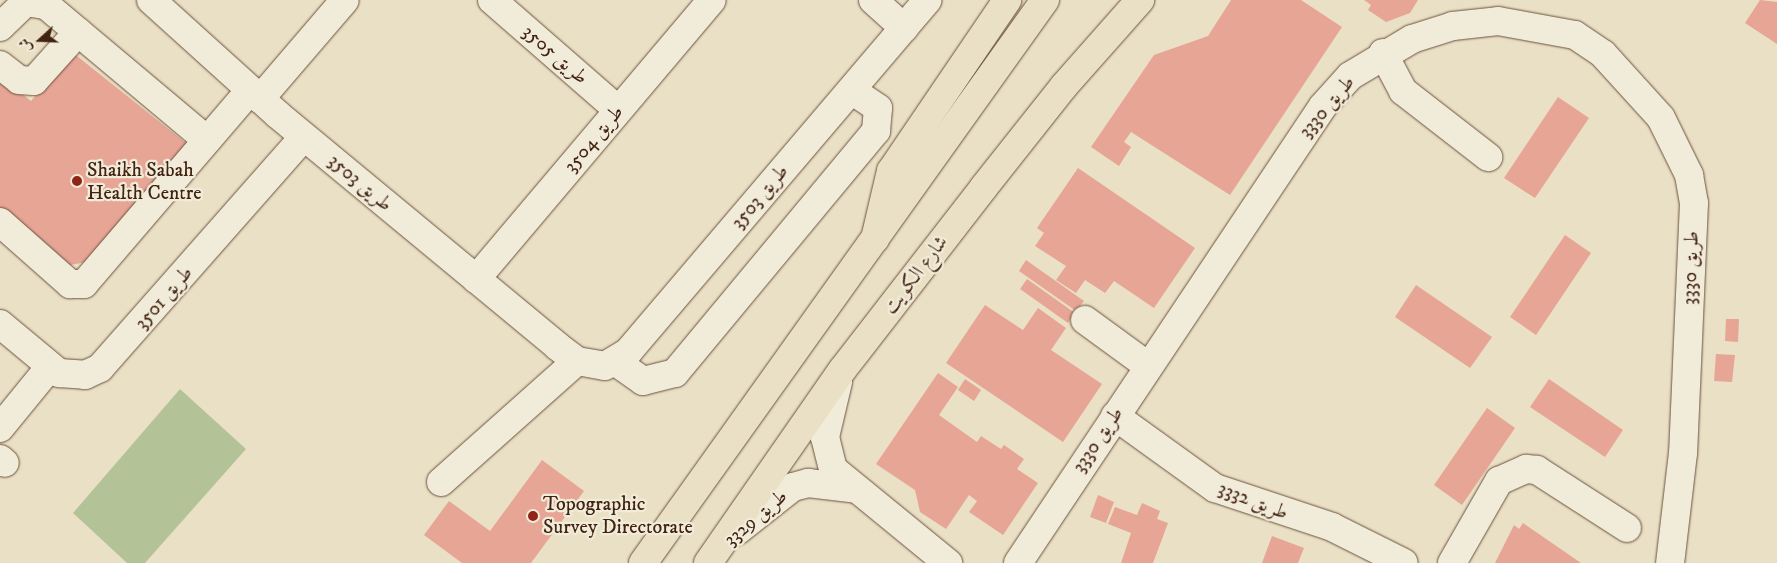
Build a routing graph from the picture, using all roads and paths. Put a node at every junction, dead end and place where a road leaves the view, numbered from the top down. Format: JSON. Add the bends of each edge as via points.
{"nodes":[{"id":1,"x":151,"y":0,"type":"edge"},
{"id":2,"x":345,"y":0,"type":"edge"},
{"id":3,"x":492,"y":0,"type":"edge"},
{"id":4,"x":712,"y":0,"type":"edge"},
{"id":5,"x":873,"y":0,"type":"edge"},
{"id":6,"x":928,"y":0,"type":"edge"},
{"id":7,"x":1007,"y":0,"type":"edge"},
{"id":8,"x":1045,"y":0,"type":"edge"},
{"id":9,"x":1140,"y":0,"type":"edge"},
{"id":10,"x":0,"y":27,"type":"edge"},
{"id":11,"x":904,"y":28,"type":"junction"},
{"id":12,"x":78,"y":32,"type":"junction"},
{"id":13,"x":1383,"y":53,"type":"junction"},
{"id":14,"x":0,"y":64,"type":"edge"},
{"id":15,"x":851,"y":90,"type":"junction"},
{"id":16,"x":255,"y":95,"type":"junction"},
{"id":17,"x":618,"y":110,"type":"junction"},
{"id":18,"x":304,"y":137,"type":"junction"},
{"id":19,"x":208,"y":140,"type":"junction"},
{"id":20,"x":1488,"y":157,"type":"dead end"},
{"id":21,"x":0,"y":222,"type":"edge"},
{"id":22,"x":875,"y":239,"type":"junction"},
{"id":23,"x":476,"y":279,"type":"junction"},
{"id":24,"x":1085,"y":320,"type":"dead end"},
{"id":25,"x":0,"y":324,"type":"edge"},
{"id":26,"x":577,"y":361,"type":"junction"},
{"id":27,"x":616,"y":362,"type":"junction"},
{"id":28,"x":1148,"y":366,"type":"junction"},
{"id":29,"x":49,"y":368,"type":"junction"},
{"id":30,"x":843,"y":369,"type":"junction"},
{"id":31,"x":1115,"y":416,"type":"junction"},
{"id":32,"x":0,"y":428,"type":"edge"},
{"id":33,"x":441,"y":482,"type":"dead end"},
{"id":34,"x":857,"y":489,"type":"junction"},
{"id":35,"x":1627,"y":528,"type":"dead end"},
{"id":36,"x":712,"y":557,"type":"edge"},
{"id":37,"x":643,"y":563,"type":"edge"},
{"id":38,"x":948,"y":563,"type":"edge"},
{"id":39,"x":1018,"y":563,"type":"edge"},
{"id":40,"x":1404,"y":563,"type":"edge"},
{"id":41,"x":1452,"y":563,"type":"edge"},
{"id":42,"x":1670,"y":563,"type":"edge"}],
"edges":[{"from":1,"to":16,"type":"street","name":"طريق 3503"},
{"from":2,"to":16,"type":"street"},
{"from":3,"to":17,"type":"street","name":"طريق 3505"},
{"from":4,"to":17,"type":"street","name":"طريق 3504"},
{"from":5,"to":11,"type":"street"},
{"from":6,"to":11,"type":"street","name":"طريق 3503"},
{"from":7,"to":22,"type":"main road","via":[[891,172]]},
{"from":8,"to":22,"type":"main road"},
{"from":9,"to":30,"type":"main road","name":"شارع الكويت","via":[[1064,86]]},
{"from":10,"to":12,"type":"street","via":[[19,6],[33,1],[46,5]]},
{"from":11,"to":15,"type":"street","name":"طريق 3503"},
{"from":12,"to":14,"type":"street","via":[[34,81],[19,80]]},
{"from":12,"to":19,"type":"street"},
{"from":13,"to":20,"type":"street","via":[[1403,91]]},
{"from":13,"to":28,"type":"street","name":"طريق 3330","via":[[1350,76],[1323,106]]},
{"from":13,"to":42,"type":"street","name":"طريق 3330","via":[[1453,26],[1498,21],[1575,35],[1603,54],[1634,87],[1661,118],[1679,149],[1694,203],[1683,453]]},
{"from":15,"to":27,"type":"street","name":"طريق 3503"},
{"from":15,"to":27,"type":"street","via":[[878,108],[876,131],[675,373],[643,381]]},
{"from":16,"to":18,"type":"street","name":"طريق 3503"},
{"from":16,"to":19,"type":"street"},
{"from":17,"to":23,"type":"street","name":"طريق 3504"},
{"from":18,"to":23,"type":"street","name":"طريق 3503"},
{"from":18,"to":29,"type":"street","name":"طريق 3501","via":[[112,358],[85,374],[70,376]]},
{"from":19,"to":21,"type":"street","via":[[84,284],[70,284]]},
{"from":22,"to":37,"type":"main road"},
{"from":23,"to":26,"type":"street","name":"طريق 3503"},
{"from":24,"to":28,"type":"street"},
{"from":25,"to":29,"type":"street","name":"طريق 3501"},
{"from":26,"to":27,"type":"street","via":[[590,365]]},
{"from":26,"to":33,"type":"street"},
{"from":28,"to":31,"type":"street","name":"طريق 3330"},
{"from":29,"to":32,"type":"street"},
{"from":30,"to":34,"type":"street","via":[[830,404],[825,437],[833,469]]},
{"from":30,"to":36,"type":"main road","name":"شارع الكويت"},
{"from":31,"to":39,"type":"street","name":"طريق 3330"},
{"from":31,"to":40,"type":"street","name":"طريق 3332","via":[[1215,488],[1332,527]]},
{"from":34,"to":36,"type":"street","name":"طريق 3329","via":[[808,483],[793,487],[764,506]]},
{"from":34,"to":38,"type":"street"},
{"from":35,"to":41,"type":"street","via":[[1537,470],[1526,470],[1499,481]]}]}
